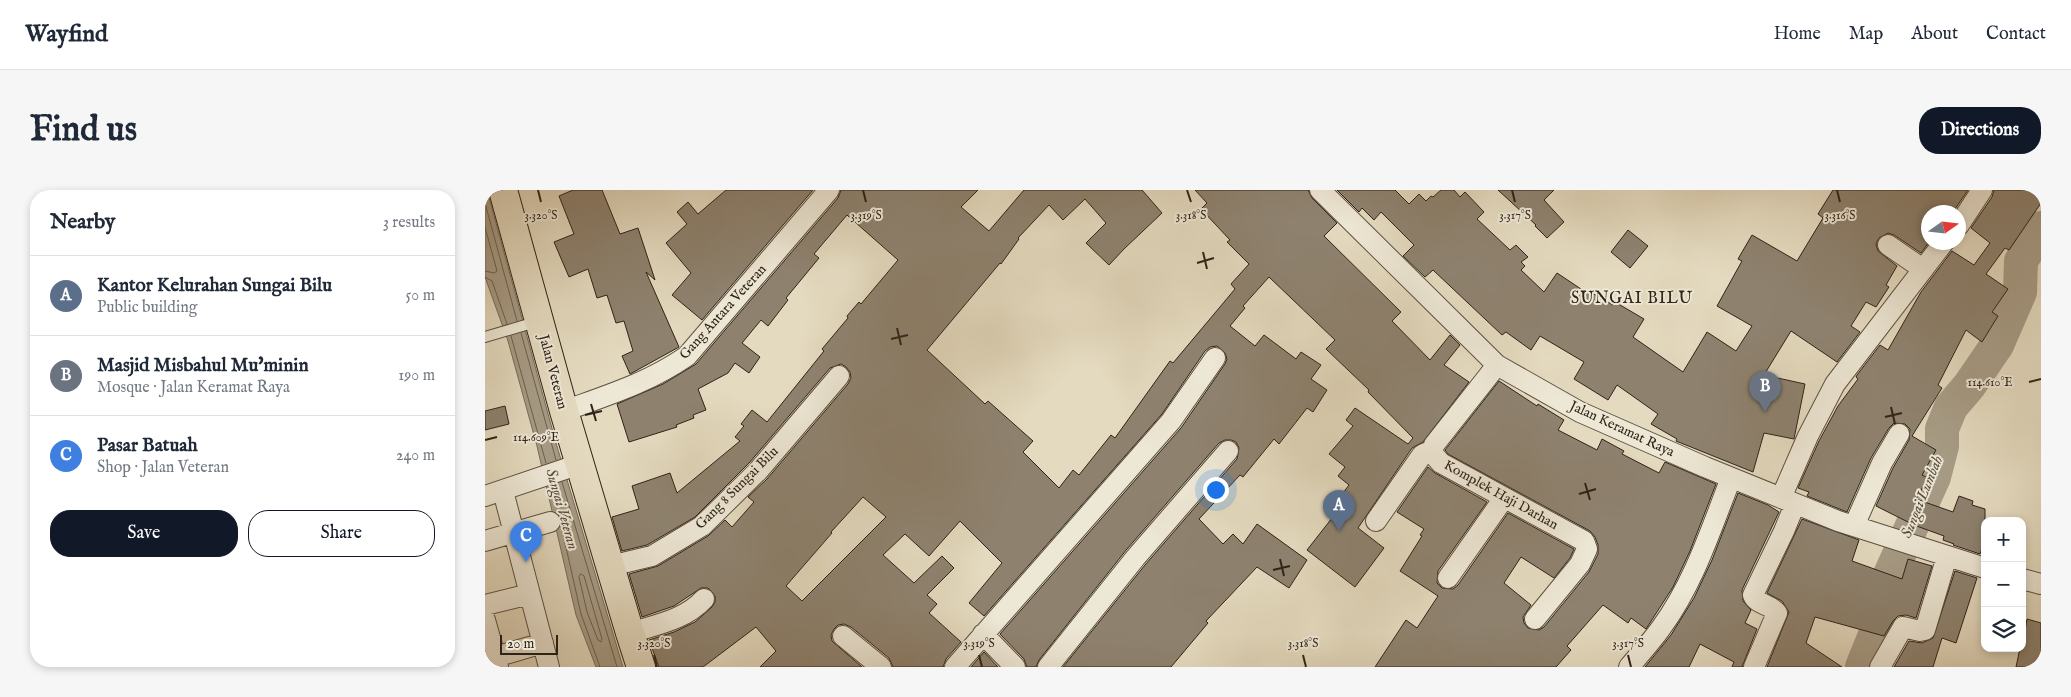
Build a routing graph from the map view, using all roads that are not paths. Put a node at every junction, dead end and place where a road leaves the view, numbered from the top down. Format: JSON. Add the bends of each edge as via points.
{"nodes":[{"id":1,"x":503,"y":190,"type":"edge"},
{"id":2,"x":829,"y":190,"type":"edge"},
{"id":3,"x":1320,"y":190,"type":"edge"},
{"id":4,"x":1982,"y":190,"type":"edge"},
{"id":5,"x":1966,"y":214,"type":"edge"},
{"id":6,"x":1888,"y":245,"type":"dead end"},
{"id":7,"x":1938,"y":250,"type":"edge"},
{"id":8,"x":1923,"y":269,"type":"junction"},
{"id":9,"x":531,"y":324,"type":"junction"},
{"id":10,"x":485,"y":336,"type":"edge"},
{"id":11,"x":1215,"y":358,"type":"dead end"},
{"id":12,"x":1497,"y":365,"type":"junction"},
{"id":13,"x":839,"y":376,"type":"dead end"},
{"id":14,"x":563,"y":411,"type":"junction"},
{"id":15,"x":1899,"y":434,"type":"dead end"},
{"id":16,"x":1228,"y":451,"type":"dead end"},
{"id":17,"x":1432,"y":453,"type":"junction"},
{"id":18,"x":574,"y":467,"type":"junction"},
{"id":19,"x":1731,"y":478,"type":"junction"},
{"id":20,"x":494,"y":494,"type":"edge"},
{"id":21,"x":1504,"y":498,"type":"junction"},
{"id":22,"x":1788,"y":501,"type":"junction"},
{"id":23,"x":1376,"y":521,"type":"dead end"},
{"id":24,"x":550,"y":522,"type":"dead end"},
{"id":25,"x":1854,"y":526,"type":"junction"},
{"id":26,"x":513,"y":533,"type":"junction"},
{"id":27,"x":485,"y":542,"type":"edge"},
{"id":28,"x":1947,"y":556,"type":"junction"},
{"id":29,"x":611,"y":566,"type":"junction"},
{"id":30,"x":1981,"y":567,"type":"edge"},
{"id":31,"x":1448,"y":578,"type":"dead end"},
{"id":32,"x":2026,"y":580,"type":"edge"},
{"id":33,"x":2041,"y":584,"type":"edge"},
{"id":34,"x":530,"y":594,"type":"junction"},
{"id":35,"x":704,"y":599,"type":"dead end"},
{"id":36,"x":485,"y":606,"type":"edge"},
{"id":37,"x":1535,"y":619,"type":"dead end"},
{"id":38,"x":485,"y":620,"type":"edge"},
{"id":39,"x":629,"y":634,"type":"junction"},
{"id":40,"x":983,"y":634,"type":"junction"},
{"id":41,"x":843,"y":636,"type":"dead end"},
{"id":42,"x":543,"y":643,"type":"junction"},
{"id":43,"x":493,"y":661,"type":"edge"},
{"id":44,"x":1884,"y":661,"type":"edge"},
{"id":45,"x":549,"y":667,"type":"edge"},
{"id":46,"x":641,"y":667,"type":"edge"},
{"id":47,"x":881,"y":667,"type":"edge"},
{"id":48,"x":955,"y":667,"type":"edge"},
{"id":49,"x":1015,"y":667,"type":"edge"},
{"id":50,"x":1047,"y":667,"type":"edge"},
{"id":51,"x":1629,"y":667,"type":"edge"},
{"id":52,"x":1754,"y":667,"type":"edge"}],
"edges":[{"from":1,"to":9,"type":"main road","name":"Jalan Veteran"},
{"from":2,"to":14,"type":"street","name":"Gang Antara Veteran","via":[[687,356],[635,386]]},
{"from":3,"to":12,"type":"street","name":"Jalan Keramat Raya"},
{"from":4,"to":5,"type":"street"},
{"from":6,"to":8,"type":"street"},
{"from":7,"to":8,"type":"street"},
{"from":8,"to":22,"type":"street","via":[[1835,384],[1808,436]]},
{"from":9,"to":10,"type":"lane"},
{"from":9,"to":14,"type":"main road","name":"Jalan Veteran"},
{"from":11,"to":40,"type":"street","via":[[1171,421]]},
{"from":12,"to":17,"type":"street","name":"Komplek Haji Darhan","via":[[1434,445]]},
{"from":12,"to":19,"type":"street","name":"Jalan Keramat Raya","via":[[1580,412]]},
{"from":13,"to":29,"type":"street","name":"Gang 8 Sungai Bilu","via":[[758,471],[702,526],[652,556]]},
{"from":14,"to":18,"type":"main road","name":"Jalan Veteran"},
{"from":15,"to":25,"type":"street","via":[[1881,463]]},
{"from":16,"to":50,"type":"street"},
{"from":17,"to":21,"type":"street","name":"Komplek Haji Darhan","via":[[1441,463]]},
{"from":17,"to":23,"type":"street","via":[[1422,456]]},
{"from":18,"to":20,"type":"street"},
{"from":18,"to":29,"type":"main road","name":"Jalan Veteran"},
{"from":19,"to":22,"type":"street","name":"Jalan Keramat Raya"},
{"from":19,"to":51,"type":"street","via":[[1684,590],[1662,628]]},
{"from":20,"to":26,"type":"street"},
{"from":21,"to":31,"type":"street"},
{"from":21,"to":37,"type":"street","name":"Komplek Haji Darhan","via":[[1581,537],[1587,549],[1580,564]]},
{"from":22,"to":25,"type":"street","name":"Jalan Keramat Raya"},
{"from":22,"to":52,"type":"street","via":[[1784,531],[1753,595],[1777,613]]},
{"from":24,"to":26,"type":"street"},
{"from":25,"to":28,"type":"street","name":"Jalan Keramat Raya"},
{"from":26,"to":27,"type":"street"},
{"from":26,"to":34,"type":"street"},
{"from":28,"to":30,"type":"street","name":"Jalan Keramat Raya"},
{"from":28,"to":44,"type":"street","via":[[1925,630],[1903,627]]},
{"from":29,"to":39,"type":"main road","name":"Jalan Veteran"},
{"from":32,"to":33,"type":"street"},
{"from":34,"to":36,"type":"street"},
{"from":34,"to":42,"type":"street"},
{"from":35,"to":39,"type":"street","via":[[692,611],[675,619]]},
{"from":38,"to":43,"type":"street"},
{"from":39,"to":46,"type":"main road","name":"Jalan Veteran"},
{"from":40,"to":48,"type":"street"},
{"from":40,"to":49,"type":"street"},
{"from":41,"to":47,"type":"street"},
{"from":42,"to":43,"type":"street"},
{"from":42,"to":45,"type":"street"}]}
